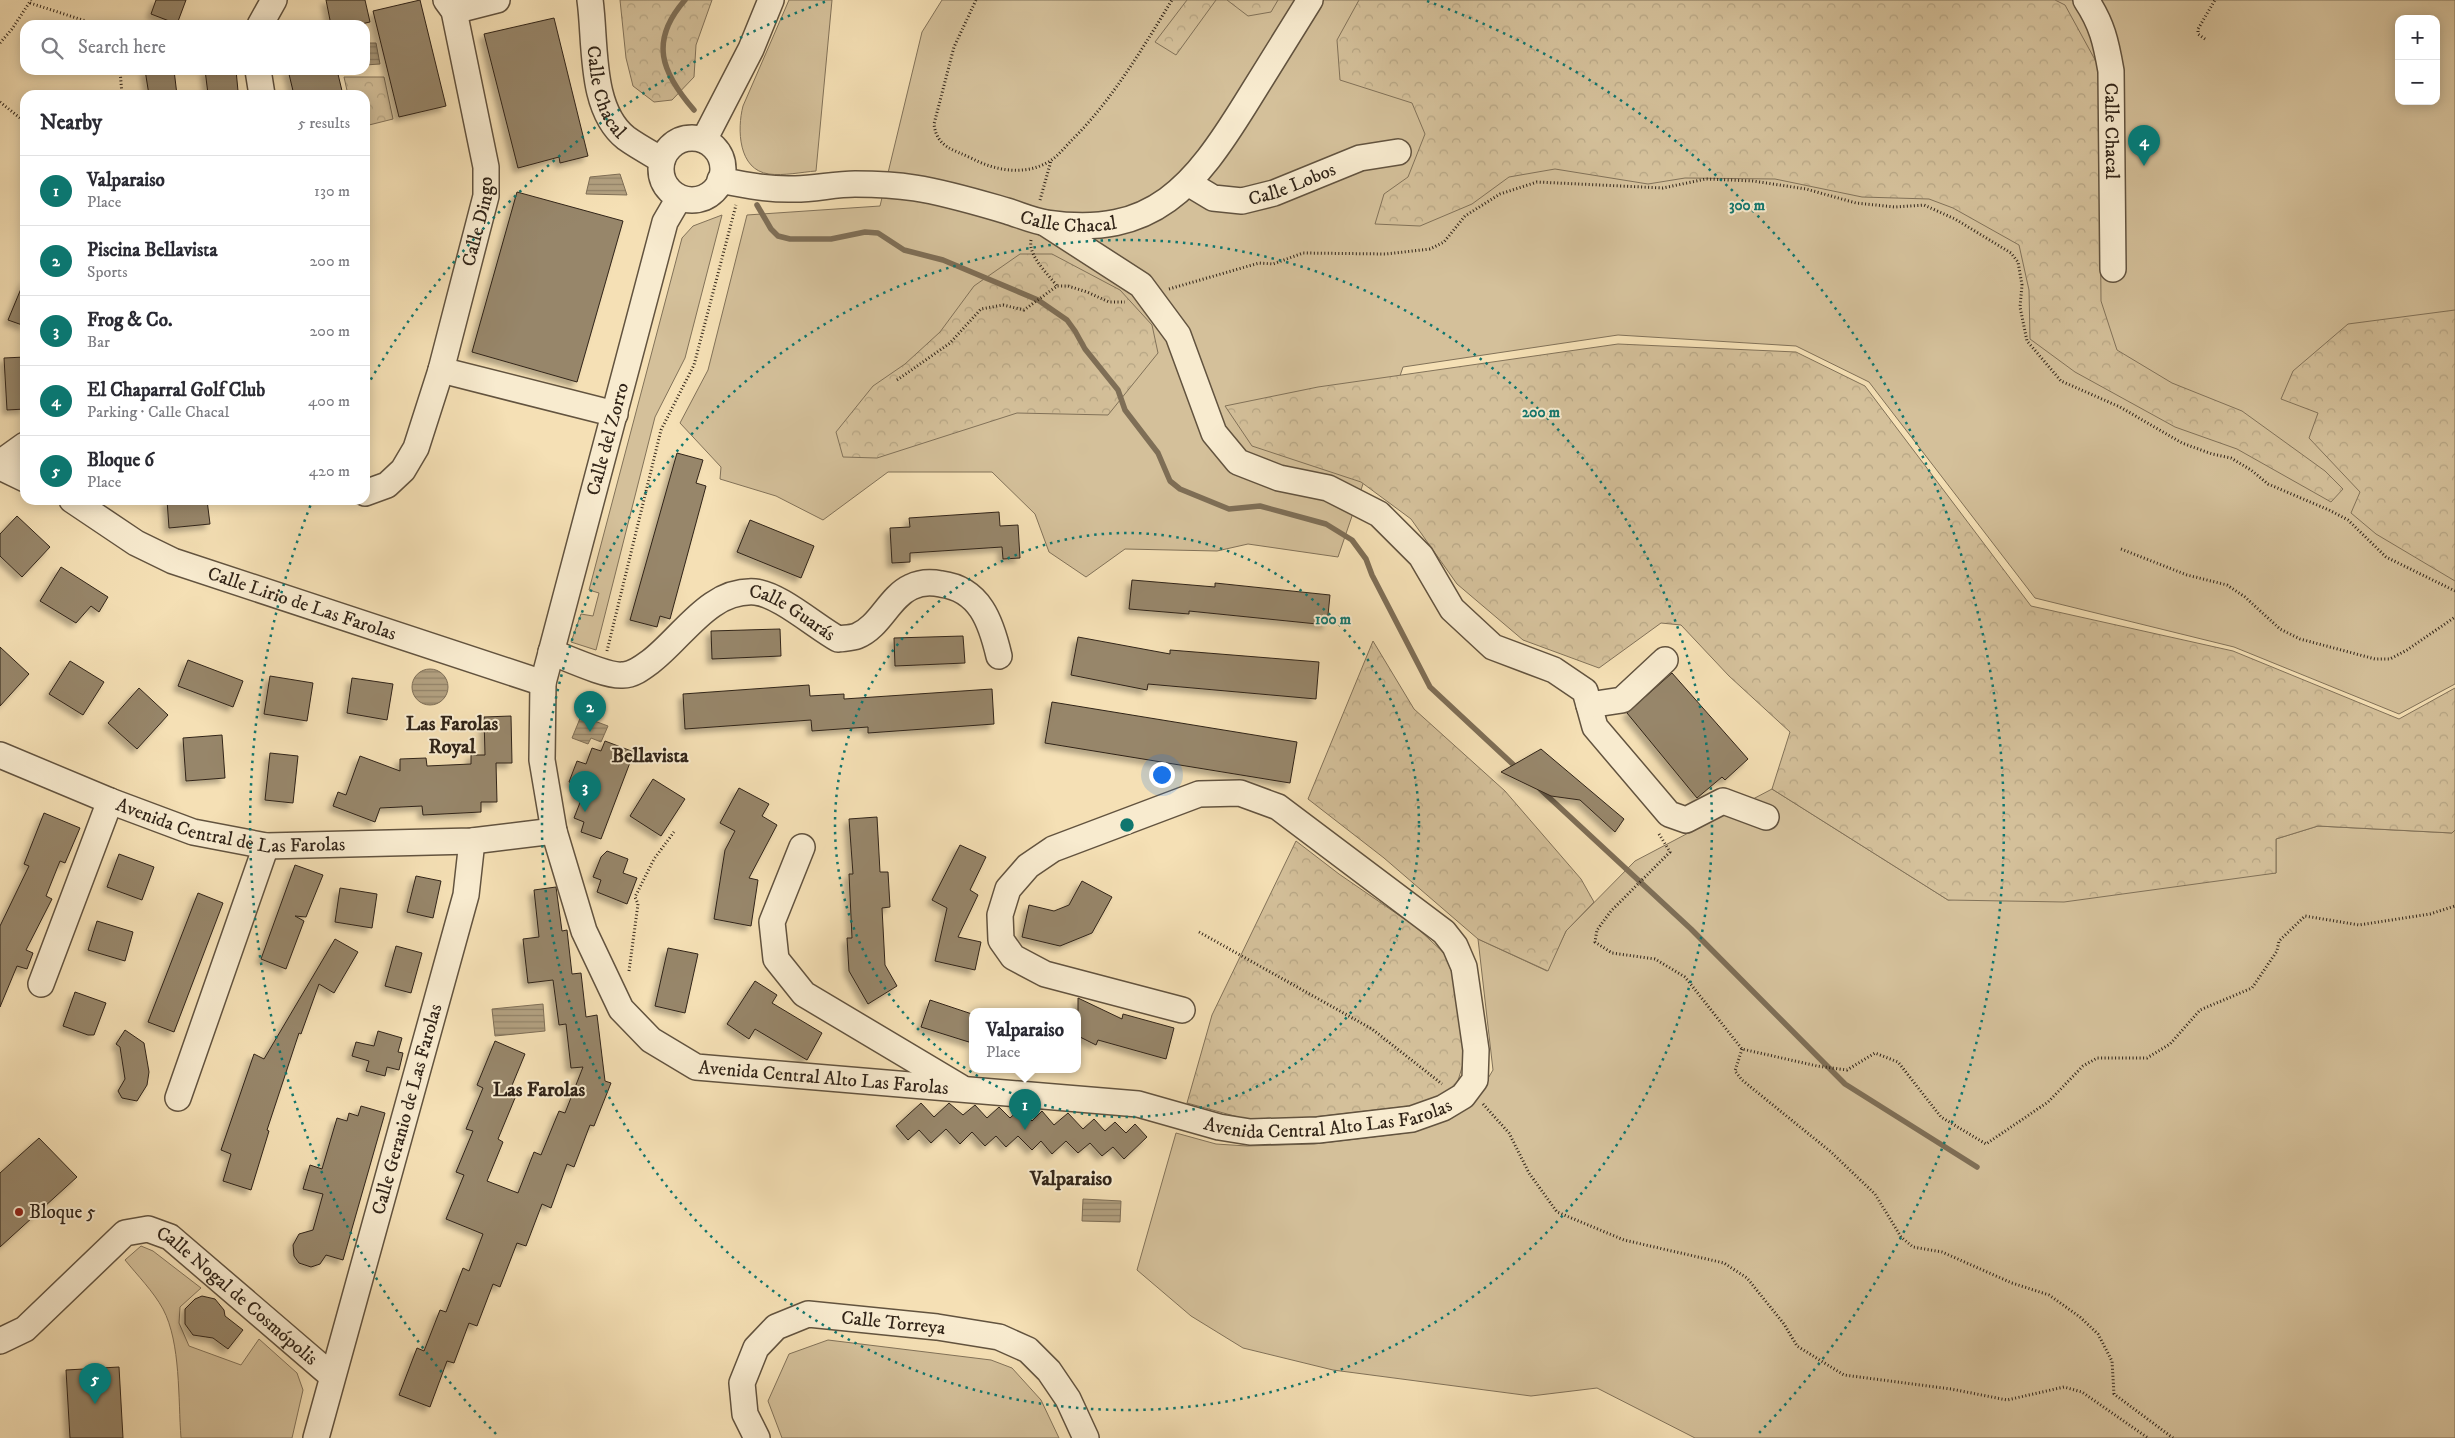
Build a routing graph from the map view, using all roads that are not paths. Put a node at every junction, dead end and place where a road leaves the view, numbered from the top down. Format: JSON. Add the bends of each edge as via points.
{"nodes":[{"id":1,"x":274,"y":0,"type":"edge"},
{"id":2,"x":497,"y":0,"type":"edge"},
{"id":3,"x":590,"y":0,"type":"edge"},
{"id":4,"x":771,"y":0,"type":"edge"},
{"id":5,"x":1310,"y":0,"type":"edge"},
{"id":6,"x":2086,"y":0,"type":"edge"},
{"id":7,"x":450,"y":6,"type":"edge"},
{"id":8,"x":263,"y":20,"type":"edge"},
{"id":9,"x":259,"y":75,"type":"edge"},
{"id":10,"x":261,"y":90,"type":"edge"},
{"id":11,"x":704,"y":140,"type":"junction"},
{"id":12,"x":1398,"y":152,"type":"dead end"},
{"id":13,"x":662,"y":160,"type":"junction"},
{"id":14,"x":731,"y":182,"type":"junction"},
{"id":15,"x":1188,"y":183,"type":"junction"},
{"id":16,"x":679,"y":198,"type":"junction"},
{"id":17,"x":1039,"y":220,"type":"junction"},
{"id":18,"x":2113,"y":269,"type":"dead end"},
{"id":19,"x":441,"y":370,"type":"junction"},
{"id":20,"x":615,"y":414,"type":"junction"},
{"id":21,"x":20,"y":454,"type":"edge"},
{"id":22,"x":8,"y":474,"type":"edge"},
{"id":23,"x":370,"y":491,"type":"edge"},
{"id":24,"x":79,"y":505,"type":"edge"},
{"id":25,"x":550,"y":652,"type":"junction"},
{"id":26,"x":999,"y":656,"type":"dead end"},
{"id":27,"x":1665,"y":660,"type":"dead end"},
{"id":28,"x":543,"y":683,"type":"junction"},
{"id":29,"x":1588,"y":705,"type":"junction"},
{"id":30,"x":0,"y":755,"type":"edge"},
{"id":31,"x":110,"y":801,"type":"junction"},
{"id":32,"x":1766,"y":817,"type":"dead end"},
{"id":33,"x":554,"y":831,"type":"junction"},
{"id":34,"x":472,"y":842,"type":"junction"},
{"id":35,"x":266,"y":846,"type":"junction"},
{"id":36,"x":802,"y":846,"type":"dead end"},
{"id":37,"x":42,"y":984,"type":"dead end"},
{"id":38,"x":1182,"y":1010,"type":"dead end"},
{"id":39,"x":965,"y":1089,"type":"junction"},
{"id":40,"x":178,"y":1098,"type":"dead end"},
{"id":41,"x":0,"y":1340,"type":"edge"},
{"id":42,"x":332,"y":1376,"type":"junction"},
{"id":43,"x":316,"y":1438,"type":"edge"},
{"id":44,"x":757,"y":1438,"type":"edge"},
{"id":45,"x":1086,"y":1438,"type":"edge"}],
"edges":[{"from":1,"to":8,"type":"street"},
{"from":2,"to":7,"type":"street","name":"Calle Dingo"},
{"from":3,"to":13,"type":"street","name":"Calle Chacal","via":[[597,80],[612,122],[625,137]]},
{"from":4,"to":11,"type":"street","via":[[751,49]]},
{"from":5,"to":15,"type":"street","name":"Calle Chacal","via":[[1220,145]]},
{"from":6,"to":18,"type":"street","name":"Calle Chacal","via":[[2106,40],[2110,71]]},
{"from":7,"to":19,"type":"street","name":"Calle Dingo","via":[[486,167],[486,196]]},
{"from":9,"to":10,"type":"street"},
{"from":11,"to":13,"type":"street","via":[[685,138],[676,142],[668,148]]},
{"from":11,"to":14,"type":"street","via":[[720,155]]},
{"from":12,"to":15,"type":"street","name":"Calle Lobos","via":[[1360,158],[1274,193],[1242,202],[1212,198]]},
{"from":13,"to":16,"type":"street","via":[[661,176],[665,185]]},
{"from":14,"to":16,"type":"street","via":[[700,199]]},
{"from":14,"to":17,"type":"street","name":"Calle Chacal","via":[[769,189],[855,184],[901,186],[944,193]]},
{"from":15,"to":17,"type":"street","name":"Calle Chacal","via":[[1160,206],[1137,218],[1080,227]]},
{"from":16,"to":20,"type":"street","name":"Calle del Zorro","via":[[666,222]]},
{"from":17,"to":29,"type":"street","via":[[1141,285],[1178,335],[1214,433],[1238,462],[1280,478],[1328,488],[1378,514],[1421,556],[1452,609],[1494,647],[1554,670],[1585,690]]},
{"from":19,"to":20,"type":"street"},
{"from":19,"to":23,"type":"street","name":"Calle Dingo","via":[[416,448],[403,470],[386,485]]},
{"from":20,"to":25,"type":"street","name":"Calle del Zorro"},
{"from":21,"to":22,"type":"street"},
{"from":24,"to":28,"type":"street","name":"Calle Lirio de Las Farolas","via":[[136,543],[174,561]]},
{"from":25,"to":26,"type":"street","name":"Calle Guarás","via":[[622,676],[638,671],[674,642],[704,610],[729,595],[756,592],[781,602],[838,639],[857,636],[875,623],[888,606],[910,587],[929,582],[950,585],[970,594],[985,610]]},
{"from":25,"to":28,"type":"street","name":"Calle del Zorro"},
{"from":27,"to":29,"type":"street","via":[[1622,700]]},
{"from":28,"to":33,"type":"street","name":"Avenida Central Alto Las Farolas","via":[[542,760]]},
{"from":29,"to":32,"type":"street","via":[[1595,727],[1669,814],[1686,820],[1723,801]]},
{"from":30,"to":31,"type":"street","name":"Avenida Central de Las Farolas"},
{"from":31,"to":35,"type":"street","name":"Avenida Central de Las Farolas","via":[[193,832]]},
{"from":31,"to":37,"type":"street"},
{"from":33,"to":34,"type":"street","name":"Avenida Central de Las Farolas"},
{"from":33,"to":39,"type":"street","name":"Avenida Central Alto Las Farolas","via":[[584,930],[614,996],[621,1010],[651,1040],[696,1067]]},
{"from":34,"to":35,"type":"street","name":"Avenida Central de Las Farolas"},
{"from":34,"to":42,"type":"street","name":"Calle Geranio de Las Farolas","via":[[466,895]]},
{"from":35,"to":40,"type":"street"},
{"from":36,"to":39,"type":"street","via":[[772,922],[776,959],[804,994]]},
{"from":38,"to":39,"type":"street","name":"Avenida Central Alto Las Farolas","via":[[1045,974],[1013,957],[1001,940],[1000,915],[1008,888],[1028,866],[1053,849],[1199,794],[1240,793],[1278,807],[1444,932],[1455,946],[1464,968],[1476,1050],[1475,1080],[1464,1096],[1412,1119],[1318,1130],[1250,1132],[1138,1104]]},
{"from":41,"to":42,"type":"street","name":"Calle Nogal de Cosmópolis","via":[[24,1329],[125,1233],[148,1229],[170,1237]]},
{"from":42,"to":43,"type":"street","name":"Calle Geranio de Las Farolas"},
{"from":44,"to":45,"type":"street","name":"Calle Torreya","via":[[745,1414],[742,1383],[756,1348],[776,1327],[808,1314],[936,1326],[999,1337],[1028,1350],[1050,1371],[1068,1399]]}]}
